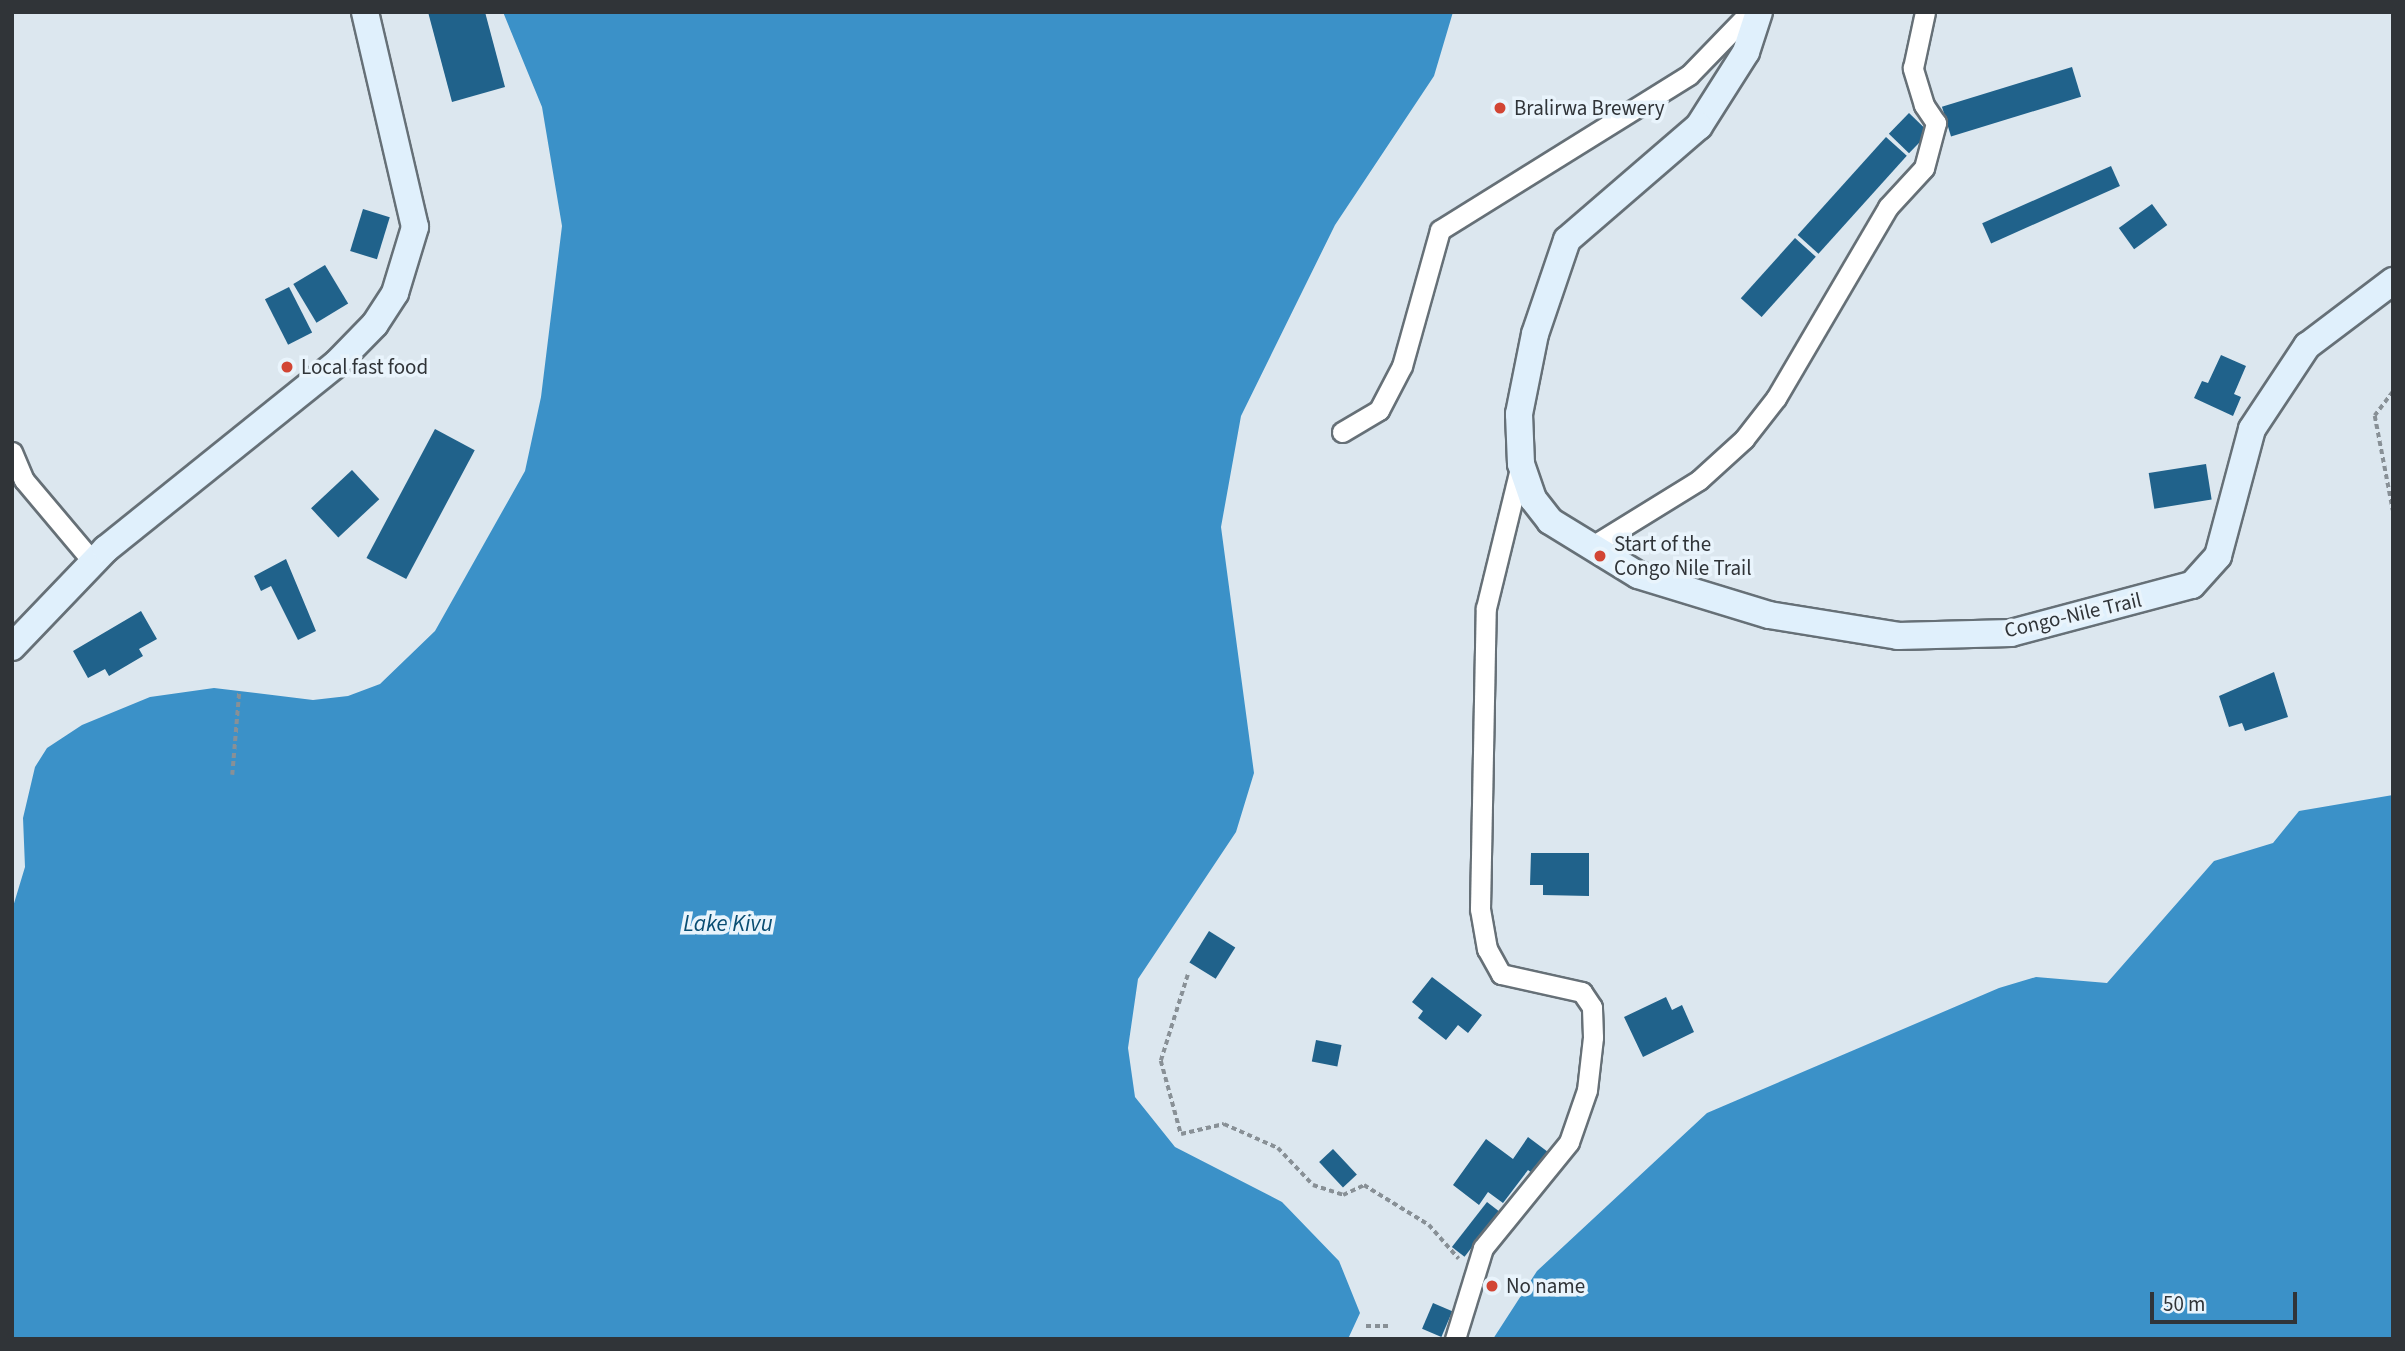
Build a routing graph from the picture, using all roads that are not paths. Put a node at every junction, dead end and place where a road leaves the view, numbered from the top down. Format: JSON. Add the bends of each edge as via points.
{"nodes":[{"id":1,"x":365,"y":12,"type":"edge"},
{"id":2,"x":1750,"y":12,"type":"edge"},
{"id":3,"x":1759,"y":12,"type":"edge"},
{"id":4,"x":1925,"y":12,"type":"edge"},
{"id":5,"x":2393,"y":281,"type":"edge"},
{"id":6,"x":1342,"y":432,"type":"dead end"},
{"id":7,"x":12,"y":452,"type":"edge"},
{"id":8,"x":1521,"y":464,"type":"junction"},
{"id":9,"x":1589,"y":548,"type":"junction"},
{"id":10,"x":93,"y":562,"type":"junction"},
{"id":11,"x":12,"y":647,"type":"edge"},
{"id":12,"x":1455,"y":1339,"type":"edge"}],
"edges":[{"from":1,"to":10,"type":"main road","via":[[414,214],[410,251],[395,293],[375,324],[337,363]]},
{"from":2,"to":6,"type":"street","via":[[1689,75],[1440,230],[1402,366],[1379,410]]},
{"from":3,"to":8,"type":"main road","name":"Congo-Nile Trail","via":[[1746,52],[1699,126],[1567,240],[1535,334],[1520,414]]},
{"from":4,"to":9,"type":"street","via":[[1913,68],[1924,105],[1936,123],[1924,168],[1888,207],[1776,398],[1744,439],[1699,480]]},
{"from":5,"to":9,"type":"main road","name":"Congo-Nile Trail","via":[[2307,346],[2252,429],[2218,556],[2192,585],[2011,633],[1898,636],[1769,615],[1638,575]]},
{"from":7,"to":10,"type":"street","via":[[23,480]]},
{"from":8,"to":9,"type":"main road","name":"Congo-Nile Trail","via":[[1533,499],[1550,522]]},
{"from":8,"to":12,"type":"street","via":[[1486,608],[1480,909],[1486,949],[1501,974],[1582,992],[1592,1007],[1592,1037],[1587,1090],[1569,1142],[1483,1248]]},
{"from":10,"to":11,"type":"main road"}]}
